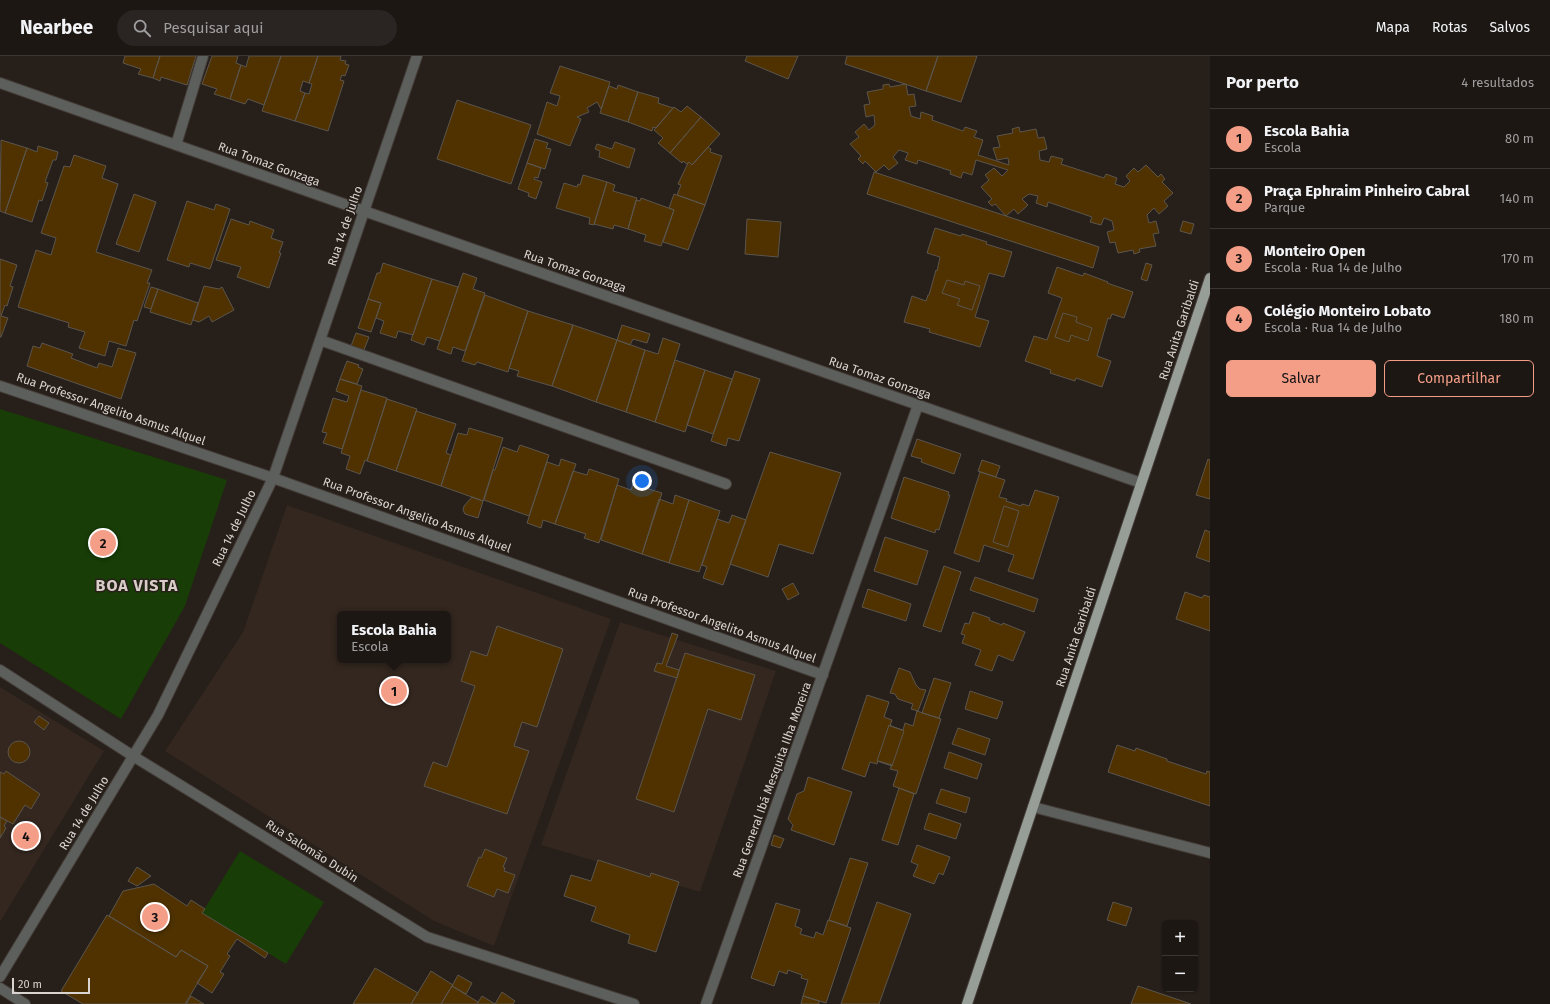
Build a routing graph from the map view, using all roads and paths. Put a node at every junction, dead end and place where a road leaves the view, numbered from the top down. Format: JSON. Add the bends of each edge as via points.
{"nodes":[{"id":1,"x":204,"y":56,"type":"edge"},
{"id":2,"x":417,"y":56,"type":"edge"},
{"id":3,"x":0,"y":83,"type":"edge"},
{"id":4,"x":176,"y":145,"type":"junction"},
{"id":5,"x":364,"y":212,"type":"junction"},
{"id":6,"x":1210,"y":278,"type":"edge"},
{"id":7,"x":320,"y":340,"type":"junction"},
{"id":8,"x":0,"y":386,"type":"edge"},
{"id":9,"x":918,"y":405,"type":"junction"},
{"id":10,"x":273,"y":478,"type":"junction"},
{"id":11,"x":1141,"y":483,"type":"junction"},
{"id":12,"x":726,"y":484,"type":"dead end"},
{"id":13,"x":0,"y":670,"type":"edge"},
{"id":14,"x":823,"y":675,"type":"junction"},
{"id":15,"x":133,"y":756,"type":"junction"},
{"id":16,"x":1033,"y":807,"type":"junction"},
{"id":17,"x":1210,"y":853,"type":"edge"},
{"id":18,"x":0,"y":978,"type":"edge"},
{"id":19,"x":0,"y":988,"type":"edge"},
{"id":20,"x":25,"y":1004,"type":"edge"},
{"id":21,"x":634,"y":1004,"type":"edge"},
{"id":22,"x":706,"y":1004,"type":"edge"},
{"id":23,"x":967,"y":1004,"type":"edge"}],
"edges":[{"from":1,"to":4,"type":"street"},
{"from":2,"to":5,"type":"street","name":"Rua 14 de Julho"},
{"from":3,"to":4,"type":"street","name":"Rua Tomaz Gonzaga"},
{"from":4,"to":5,"type":"street","name":"Rua Tomaz Gonzaga"},
{"from":5,"to":7,"type":"street","name":"Rua 14 de Julho"},
{"from":5,"to":9,"type":"street","name":"Rua Tomaz Gonzaga"},
{"from":6,"to":11,"type":"main road","name":"Rua Anita Garibaldi"},
{"from":7,"to":10,"type":"street","name":"Rua 14 de Julho"},
{"from":7,"to":12,"type":"street"},
{"from":8,"to":10,"type":"street","name":"Rua Professor Angelito Asmus Alquel"},
{"from":9,"to":11,"type":"street","name":"Rua Tomaz Gonzaga"},
{"from":9,"to":14,"type":"street","name":"Rua General Ibá Mesquita Ilha Moreira"},
{"from":10,"to":14,"type":"street","name":"Rua Professor Angelito Asmus Alquel"},
{"from":10,"to":15,"type":"street","name":"Rua 14 de Julho","via":[[158,715]]},
{"from":11,"to":16,"type":"main road","name":"Rua Anita Garibaldi"},
{"from":13,"to":15,"type":"street","name":"Rua Salomão Dubin"},
{"from":14,"to":22,"type":"street","name":"Rua General Ibá Mesquita Ilha Moreira"},
{"from":15,"to":18,"type":"street","name":"Rua 14 de Julho"},
{"from":15,"to":21,"type":"street","name":"Rua Salomão Dubin","via":[[427,937]]},
{"from":16,"to":17,"type":"street"},
{"from":16,"to":23,"type":"main road","name":"Rua Anita Garibaldi"},
{"from":19,"to":20,"type":"street"}]}
